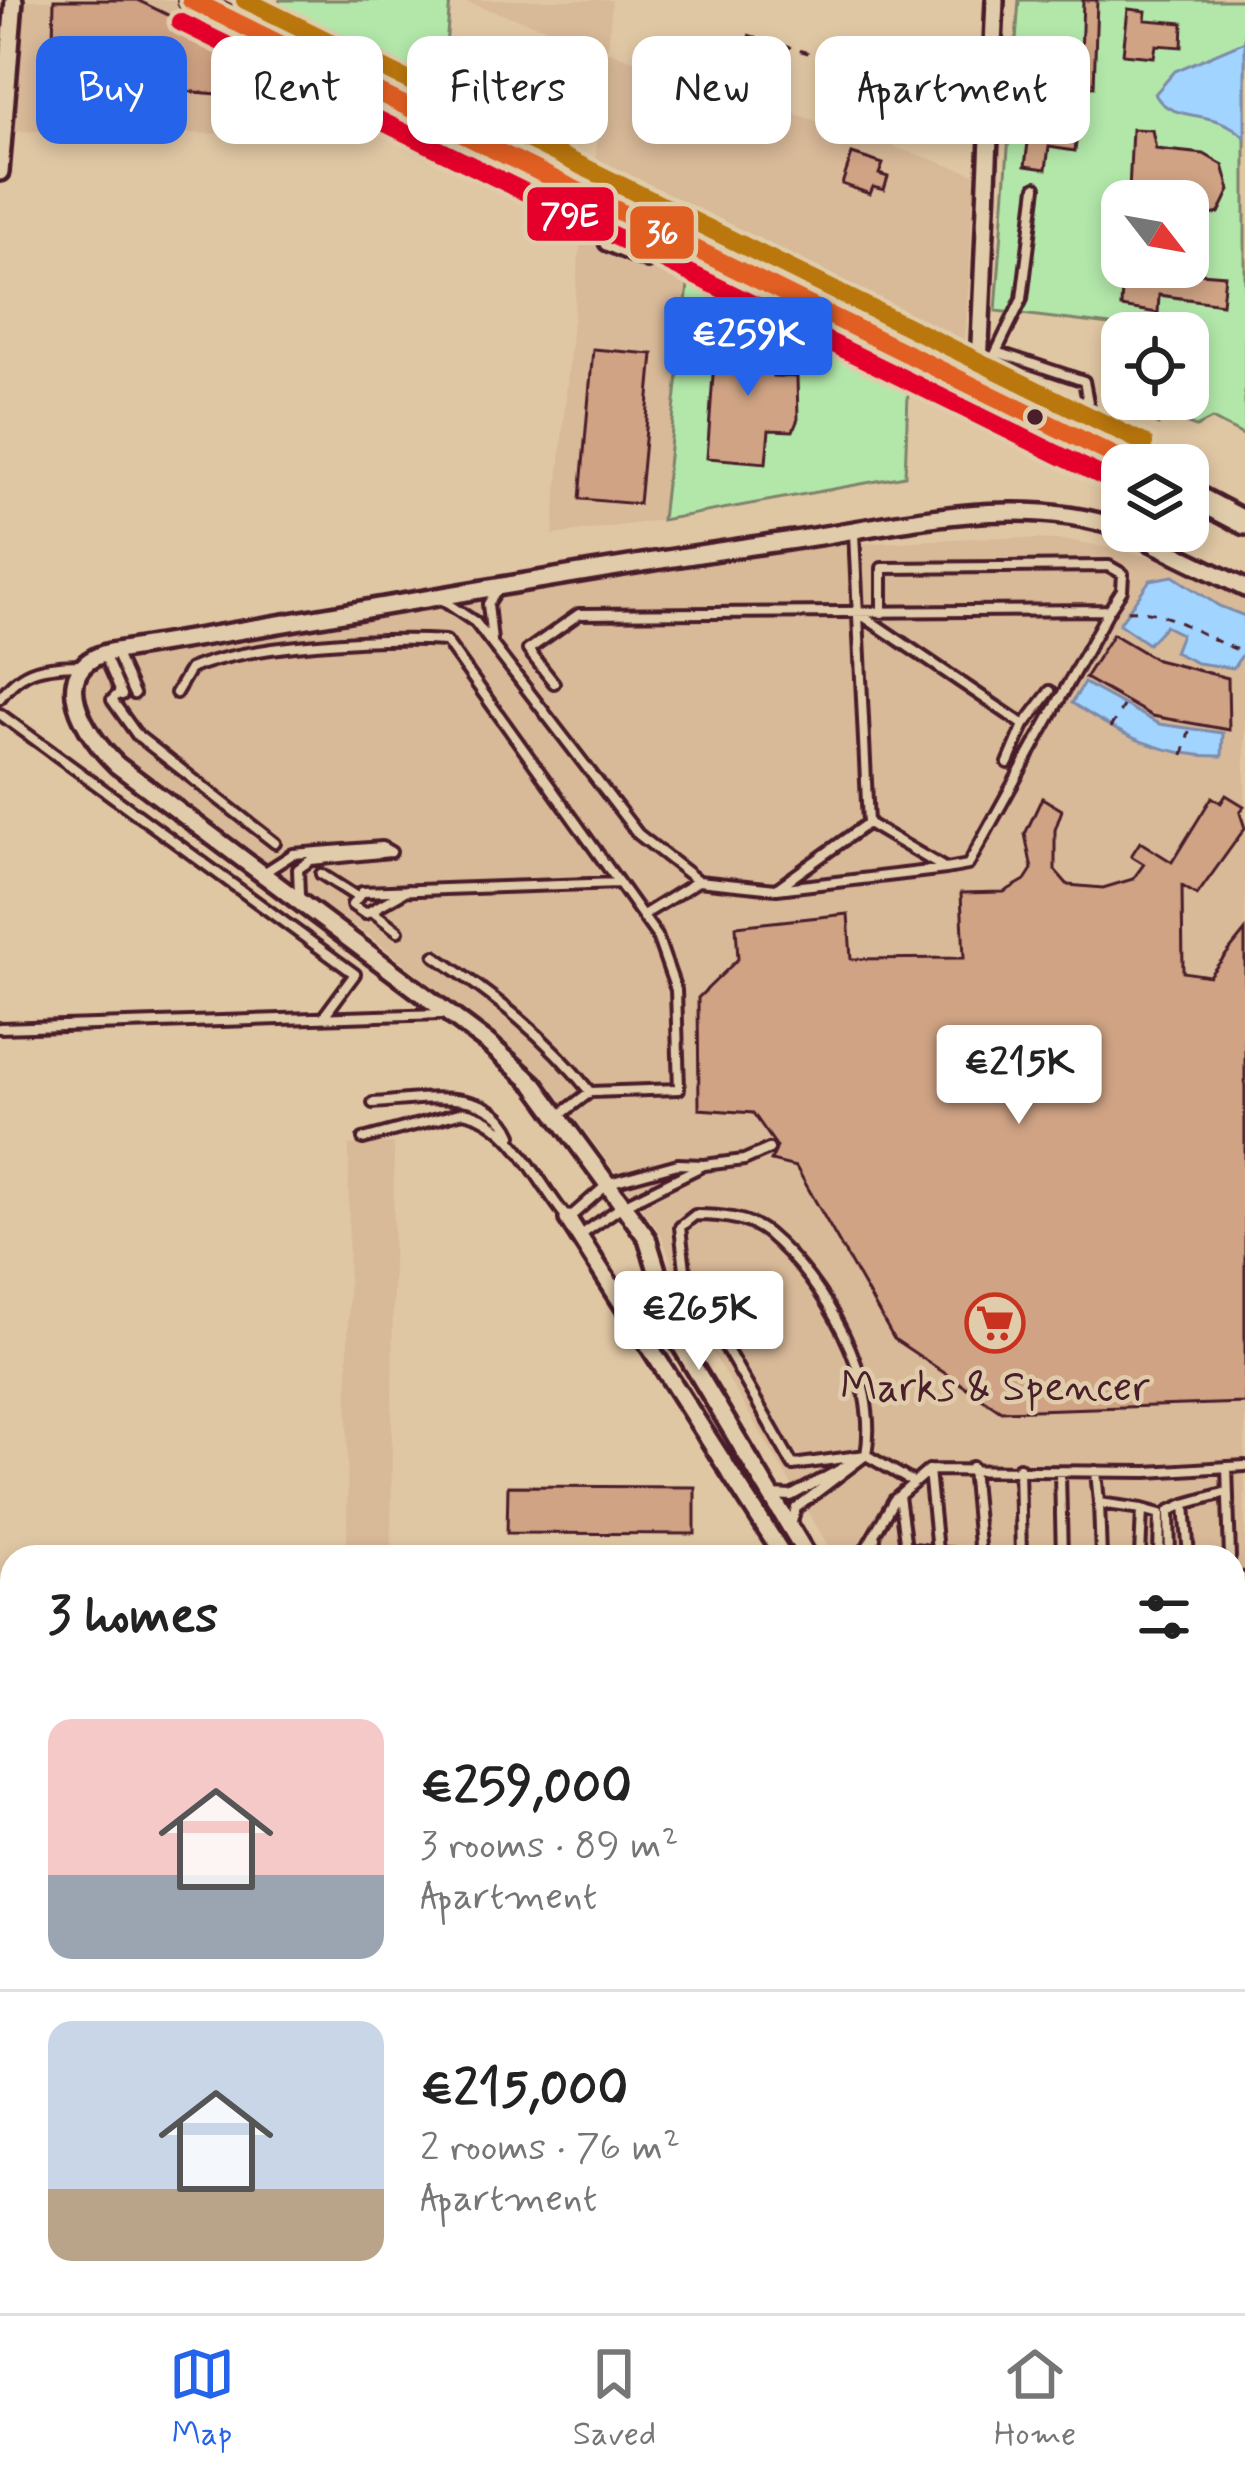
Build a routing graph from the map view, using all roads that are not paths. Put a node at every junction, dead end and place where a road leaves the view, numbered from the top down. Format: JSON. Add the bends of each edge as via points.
{"nodes":[{"id":1,"x":14,"y":0,"type":"edge"},
{"id":2,"x":191,"y":0,"type":"edge"},
{"id":3,"x":995,"y":0,"type":"edge"},
{"id":4,"x":407,"y":102,"type":"edge"},
{"id":5,"x":492,"y":144,"type":"edge"},
{"id":6,"x":532,"y":144,"type":"edge"},
{"id":7,"x":559,"y":167,"type":"dead end"},
{"id":8,"x":0,"y":172,"type":"edge"},
{"id":9,"x":1036,"y":187,"type":"dead end"},
{"id":10,"x":588,"y":199,"type":"junction"},
{"id":11,"x":682,"y":246,"type":"junction"},
{"id":12,"x":997,"y":352,"type":"junction"},
{"id":13,"x":978,"y":390,"type":"junction"},
{"id":14,"x":1096,"y":446,"type":"junction"},
{"id":15,"x":1101,"y":449,"type":"edge"},
{"id":16,"x":1209,"y":504,"type":"edge"},
{"id":17,"x":1101,"y":523,"type":"edge"},
{"id":18,"x":1245,"y":523,"type":"edge"},
{"id":19,"x":854,"y":531,"type":"junction"},
{"id":20,"x":1171,"y":552,"type":"edge"},
{"id":21,"x":499,"y":587,"type":"junction"},
{"id":22,"x":1245,"y":588,"type":"edge"},
{"id":23,"x":435,"y":596,"type":"junction"},
{"id":24,"x":1109,"y":610,"type":"junction"},
{"id":25,"x":882,"y":613,"type":"junction"},
{"id":26,"x":859,"y":614,"type":"junction"},
{"id":27,"x":493,"y":643,"type":"junction"},
{"id":28,"x":109,"y":653,"type":"junction"},
{"id":29,"x":86,"y":664,"type":"junction"},
{"id":30,"x":554,"y":683,"type":"dead end"},
{"id":31,"x":1050,"y":691,"type":"dead end"},
{"id":32,"x":176,"y":693,"type":"dead end"},
{"id":33,"x":134,"y":694,"type":"dead end"},
{"id":34,"x":0,"y":698,"type":"edge"},
{"id":35,"x":0,"y":714,"type":"edge"},
{"id":36,"x":1024,"y":725,"type":"junction"},
{"id":37,"x":1008,"y":763,"type":"dead end"},
{"id":38,"x":868,"y":823,"type":"junction"},
{"id":39,"x":275,"y":843,"type":"dead end"},
{"id":40,"x":946,"y":869,"type":"junction"},
{"id":41,"x":264,"y":873,"type":"junction"},
{"id":42,"x":321,"y":874,"type":"dead end"},
{"id":43,"x":698,"y":881,"type":"junction"},
{"id":44,"x":621,"y":883,"type":"junction"},
{"id":45,"x":776,"y":889,"type":"junction"},
{"id":46,"x":406,"y":890,"type":"junction"},
{"id":47,"x":354,"y":896,"type":"junction"},
{"id":48,"x":302,"y":901,"type":"junction"},
{"id":49,"x":373,"y":912,"type":"junction"},
{"id":50,"x":645,"y":914,"type":"junction"},
{"id":51,"x":398,"y":931,"type":"dead end"},
{"id":52,"x":435,"y":956,"type":"dead end"},
{"id":53,"x":450,"y":1014,"type":"junction"},
{"id":54,"x":324,"y":1016,"type":"junction"},
{"id":55,"x":0,"y":1028,"type":"edge"},
{"id":56,"x":590,"y":1092,"type":"junction"},
{"id":57,"x":373,"y":1103,"type":"dead end"},
{"id":58,"x":560,"y":1115,"type":"junction"},
{"id":59,"x":363,"y":1138,"type":"dead end"},
{"id":60,"x":515,"y":1144,"type":"junction"},
{"id":61,"x":770,"y":1149,"type":"dead end"},
{"id":62,"x":704,"y":1165,"type":"junction"},
{"id":63,"x":609,"y":1183,"type":"junction"},
{"id":64,"x":625,"y":1204,"type":"junction"},
{"id":65,"x":568,"y":1219,"type":"junction"},
{"id":66,"x":580,"y":1236,"type":"junction"},
{"id":67,"x":866,"y":1455,"type":"junction"},
{"id":68,"x":1245,"y":1466,"type":"edge"},
{"id":69,"x":971,"y":1467,"type":"junction"},
{"id":70,"x":1019,"y":1467,"type":"junction"},
{"id":71,"x":1227,"y":1467,"type":"junction"},
{"id":72,"x":929,"y":1470,"type":"junction"},
{"id":73,"x":1096,"y":1471,"type":"junction"},
{"id":74,"x":1060,"y":1473,"type":"junction"},
{"id":75,"x":911,"y":1481,"type":"junction"},
{"id":76,"x":1227,"y":1492,"type":"junction"},
{"id":77,"x":899,"y":1495,"type":"junction"},
{"id":78,"x":772,"y":1496,"type":"junction"},
{"id":79,"x":1099,"y":1503,"type":"junction"},
{"id":80,"x":1185,"y":1504,"type":"junction"},
{"id":81,"x":1142,"y":1509,"type":"junction"},
{"id":82,"x":1165,"y":1512,"type":"junction"},
{"id":83,"x":791,"y":1527,"type":"junction"},
{"id":84,"x":875,"y":1536,"type":"junction"},
{"id":85,"x":776,"y":1545,"type":"edge"},
{"id":86,"x":801,"y":1545,"type":"edge"},
{"id":87,"x":869,"y":1545,"type":"edge"},
{"id":88,"x":874,"y":1545,"type":"edge"},
{"id":89,"x":906,"y":1545,"type":"edge"},
{"id":90,"x":936,"y":1545,"type":"edge"},
{"id":91,"x":978,"y":1545,"type":"edge"},
{"id":92,"x":1021,"y":1545,"type":"edge"},
{"id":93,"x":1062,"y":1545,"type":"edge"},
{"id":94,"x":1101,"y":1545,"type":"edge"},
{"id":95,"x":1140,"y":1545,"type":"edge"},
{"id":96,"x":1161,"y":1545,"type":"edge"},
{"id":97,"x":1169,"y":1545,"type":"edge"},
{"id":98,"x":1188,"y":1545,"type":"edge"},
{"id":99,"x":1229,"y":1545,"type":"edge"}],
"edges":[{"from":1,"to":8,"type":"street"},
{"from":2,"to":4,"type":"street"},
{"from":3,"to":13,"type":"street"},
{"from":5,"to":10,"type":"street"},
{"from":6,"to":7,"type":"lane"},
{"from":9,"to":12,"type":"lane","via":[[1027,280]]},
{"from":10,"to":11,"type":"street"},
{"from":10,"to":11,"type":"lane","via":[[604,245],[646,263]]},
{"from":11,"to":13,"type":"street"},
{"from":12,"to":13,"type":"lane"},
{"from":12,"to":14,"type":"lane","via":[[1084,381]]},
{"from":13,"to":14,"type":"street"},
{"from":14,"to":15,"type":"street"},
{"from":16,"to":18,"type":"street"},
{"from":17,"to":19,"type":"street","via":[[1006,512]]},
{"from":19,"to":21,"type":"street"},
{"from":19,"to":26,"type":"lane"},
{"from":20,"to":22,"type":"street"},
{"from":21,"to":23,"type":"street"},
{"from":21,"to":27,"type":"lane","via":[[488,604]]},
{"from":23,"to":27,"type":"lane"},
{"from":23,"to":28,"type":"street"},
{"from":24,"to":25,"type":"lane"},
{"from":24,"to":25,"type":"lane","via":[[1123,574],[1109,566],[944,567],[882,568]]},
{"from":24,"to":40,"type":"lane","via":[[968,865]]},
{"from":25,"to":26,"type":"lane"},
{"from":26,"to":30,"type":"lane","via":[[579,614],[528,650]]},
{"from":26,"to":36,"type":"lane"},
{"from":26,"to":38,"type":"lane"},
{"from":27,"to":43,"type":"lane","via":[[638,834]]},
{"from":28,"to":29,"type":"street"},
{"from":28,"to":33,"type":"lane"},
{"from":28,"to":39,"type":"lane","via":[[119,695],[112,700],[137,735]]},
{"from":29,"to":34,"type":"lane","via":[[16,676]]},
{"from":29,"to":41,"type":"street","via":[[74,699],[91,740]]},
{"from":31,"to":36,"type":"lane"},
{"from":32,"to":44,"type":"lane","via":[[190,669],[222,658],[446,641]]},
{"from":35,"to":54,"type":"lane","via":[[355,974]]},
{"from":36,"to":37,"type":"lane"},
{"from":38,"to":40,"type":"lane"},
{"from":38,"to":45,"type":"lane"},
{"from":40,"to":45,"type":"lane"},
{"from":41,"to":48,"type":"street"},
{"from":41,"to":48,"type":"lane","via":[[293,854],[391,851],[311,860],[294,886]]},
{"from":42,"to":47,"type":"lane"},
{"from":43,"to":45,"type":"lane"},
{"from":43,"to":50,"type":"lane"},
{"from":44,"to":46,"type":"lane"},
{"from":44,"to":50,"type":"lane"},
{"from":46,"to":47,"type":"lane"},
{"from":46,"to":49,"type":"lane"},
{"from":47,"to":49,"type":"lane","via":[[357,911]]},
{"from":48,"to":53,"type":"street"},
{"from":49,"to":51,"type":"lane"},
{"from":50,"to":56,"type":"lane","via":[[674,976],[679,1089]]},
{"from":52,"to":56,"type":"lane","via":[[517,1013]]},
{"from":53,"to":54,"type":"lane"},
{"from":53,"to":58,"type":"street"},
{"from":54,"to":55,"type":"lane"},
{"from":56,"to":58,"type":"lane"},
{"from":57,"to":60,"type":"lane","via":[[469,1101],[500,1114]]},
{"from":58,"to":63,"type":"street"},
{"from":59,"to":60,"type":"lane","via":[[463,1112],[479,1114]]},
{"from":60,"to":65,"type":"lane"},
{"from":61,"to":62,"type":"lane"},
{"from":62,"to":63,"type":"lane"},
{"from":62,"to":64,"type":"lane"},
{"from":63,"to":64,"type":"street"},
{"from":63,"to":65,"type":"lane"},
{"from":64,"to":66,"type":"lane"},
{"from":64,"to":78,"type":"street","via":[[647,1238],[679,1342]]},
{"from":65,"to":66,"type":"street"},
{"from":66,"to":85,"type":"street"},
{"from":67,"to":67,"type":"lane","via":[[871,1426],[859,1374],[821,1294],[765,1231],[695,1215],[680,1227],[686,1278],[793,1465]]},
{"from":67,"to":75,"type":"lane"},
{"from":67,"to":78,"type":"lane","via":[[791,1496]]},
{"from":67,"to":83,"type":"lane","via":[[796,1508]]},
{"from":68,"to":71,"type":"lane"},
{"from":69,"to":70,"type":"lane"},
{"from":69,"to":72,"type":"lane"},
{"from":69,"to":91,"type":"lane"},
{"from":70,"to":74,"type":"lane"},
{"from":70,"to":92,"type":"lane"},
{"from":71,"to":73,"type":"lane"},
{"from":71,"to":76,"type":"lane"},
{"from":72,"to":75,"type":"lane"},
{"from":72,"to":90,"type":"lane"},
{"from":73,"to":74,"type":"lane"},
{"from":73,"to":79,"type":"lane"},
{"from":74,"to":93,"type":"lane"},
{"from":75,"to":77,"type":"lane"},
{"from":76,"to":80,"type":"lane"},
{"from":76,"to":99,"type":"lane"},
{"from":77,"to":84,"type":"lane"},
{"from":77,"to":89,"type":"lane"},
{"from":78,"to":83,"type":"street"},
{"from":79,"to":81,"type":"lane"},
{"from":79,"to":94,"type":"lane"},
{"from":80,"to":82,"type":"lane"},
{"from":80,"to":98,"type":"lane"},
{"from":81,"to":82,"type":"lane"},
{"from":81,"to":95,"type":"lane"},
{"from":82,"to":96,"type":"lane"},
{"from":82,"to":97,"type":"lane"},
{"from":83,"to":86,"type":"street"},
{"from":84,"to":87,"type":"lane"},
{"from":84,"to":88,"type":"lane"}]}
